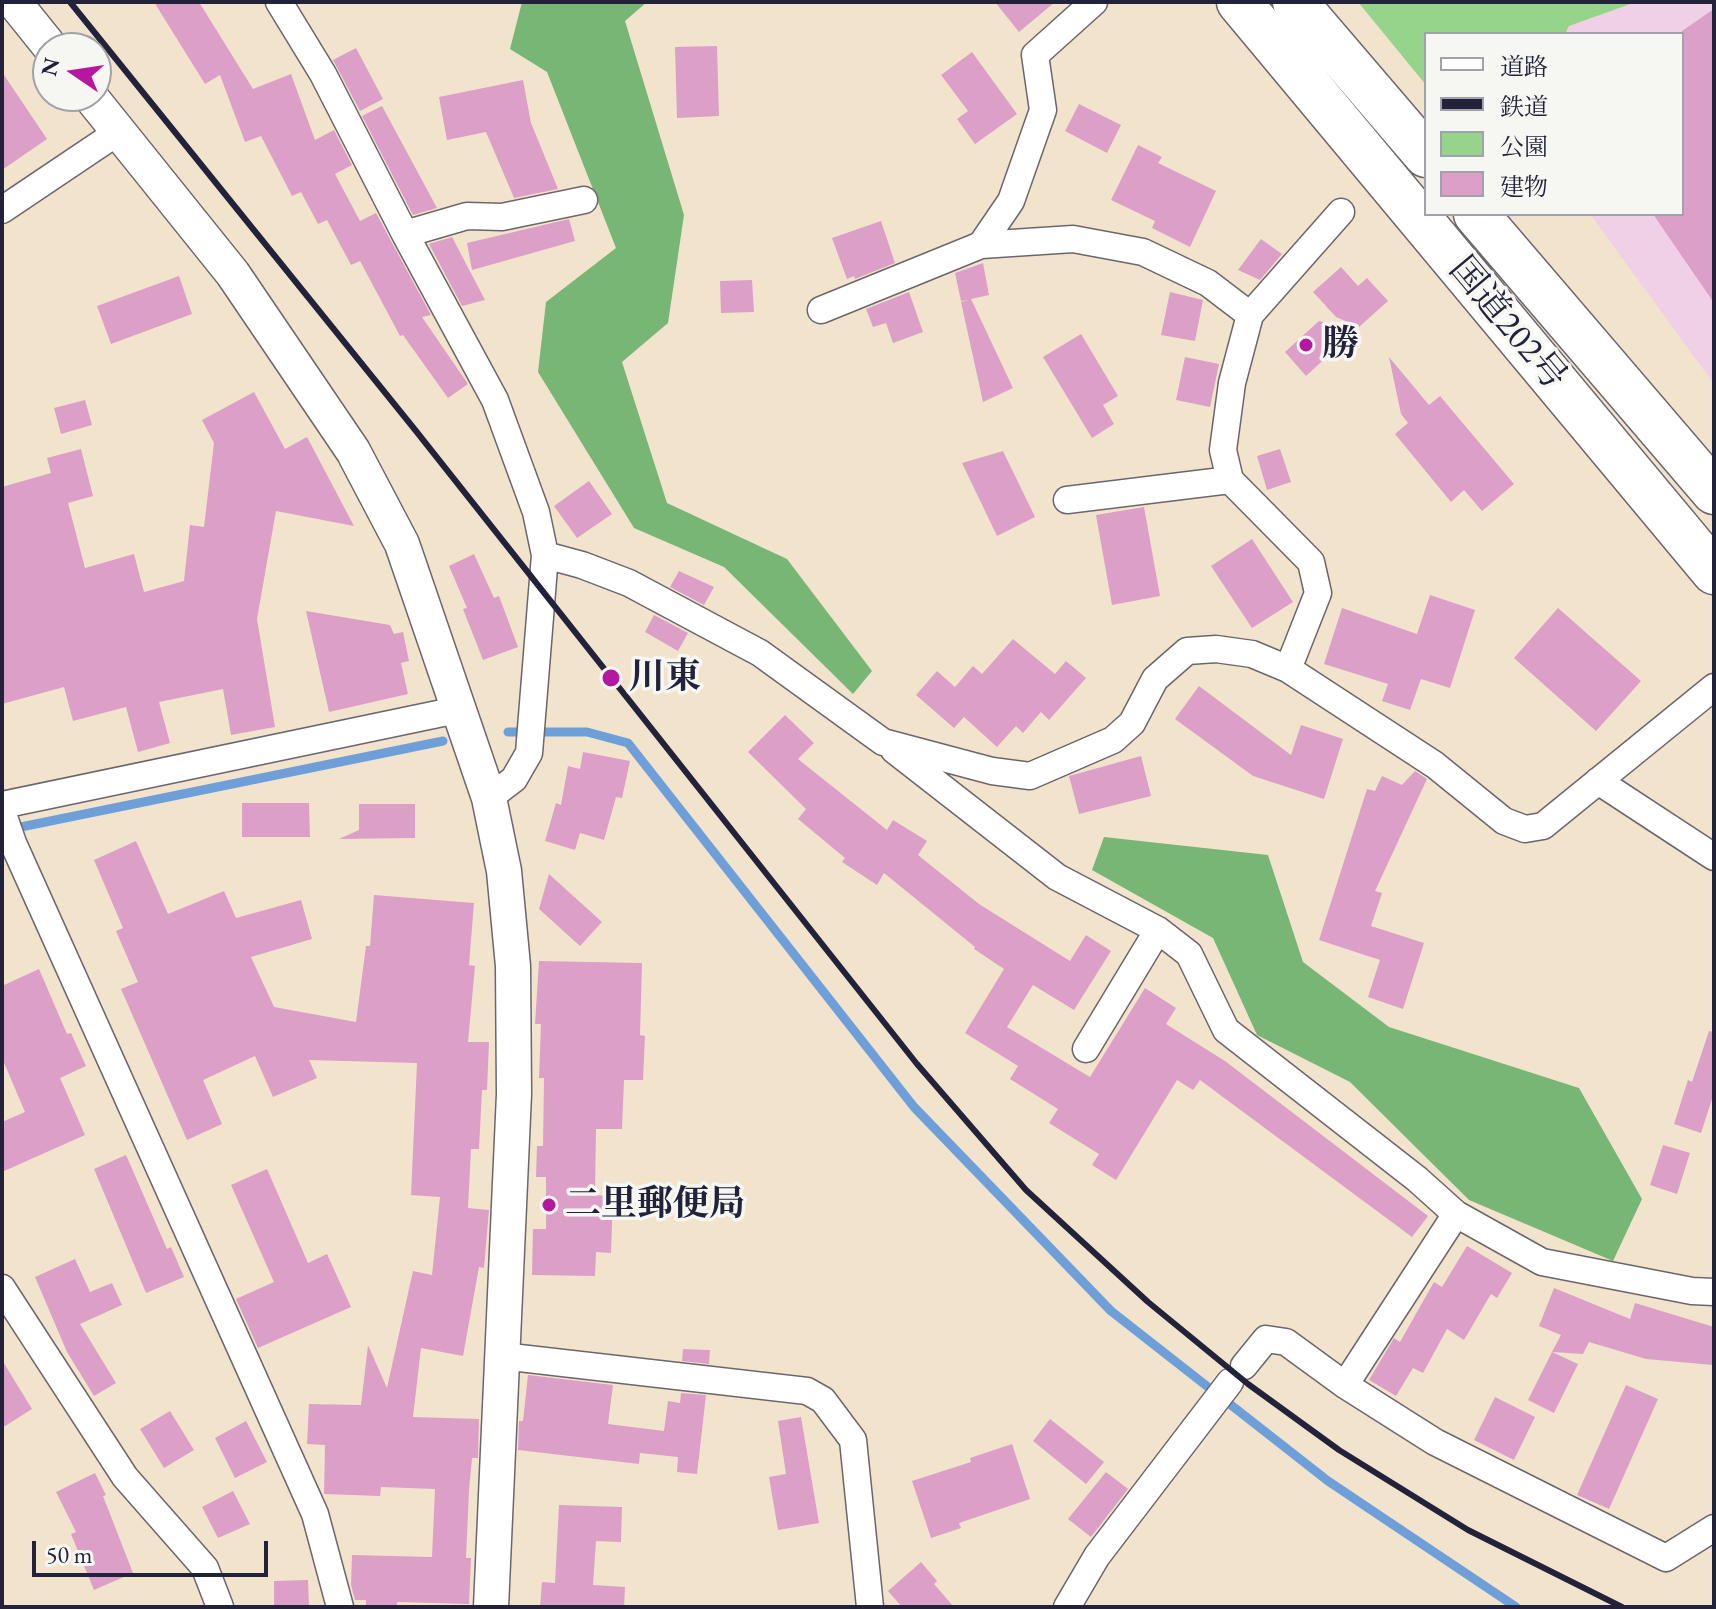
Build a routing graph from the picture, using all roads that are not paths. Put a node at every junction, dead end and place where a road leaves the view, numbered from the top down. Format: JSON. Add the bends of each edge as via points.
{"nodes":[{"id":1,"x":14,"y":2,"type":"edge"},
{"id":2,"x":279,"y":2,"type":"edge"},
{"id":3,"x":1094,"y":2,"type":"edge"},
{"id":4,"x":1239,"y":2,"type":"edge"},
{"id":5,"x":1295,"y":2,"type":"edge"},
{"id":6,"x":38,"y":32,"type":"edge"},
{"id":7,"x":102,"y":112,"type":"edge"},
{"id":8,"x":118,"y":132,"type":"junction"},
{"id":9,"x":1424,"y":153,"type":"edge"},
{"id":10,"x":584,"y":200,"type":"dead end"},
{"id":11,"x":2,"y":210,"type":"edge"},
{"id":12,"x":1341,"y":212,"type":"dead end"},
{"id":13,"x":1478,"y":216,"type":"edge"},
{"id":14,"x":405,"y":234,"type":"junction"},
{"id":15,"x":981,"y":245,"type":"junction"},
{"id":16,"x":821,"y":310,"type":"dead end"},
{"id":17,"x":1250,"y":315,"type":"junction"},
{"id":18,"x":1230,"y":480,"type":"junction"},
{"id":19,"x":1714,"y":492,"type":"edge"},
{"id":20,"x":1067,"y":500,"type":"dead end"},
{"id":21,"x":545,"y":555,"type":"junction"},
{"id":22,"x":1714,"y":572,"type":"edge"},
{"id":23,"x":1288,"y":669,"type":"junction"},
{"id":24,"x":1714,"y":687,"type":"edge"},
{"id":25,"x":457,"y":710,"type":"junction"},
{"id":26,"x":883,"y":742,"type":"junction"},
{"id":27,"x":1598,"y":781,"type":"junction"},
{"id":28,"x":489,"y":798,"type":"junction"},
{"id":29,"x":2,"y":805,"type":"edge"},
{"id":30,"x":2,"y":811,"type":"edge"},
{"id":31,"x":1714,"y":857,"type":"edge"},
{"id":32,"x":1158,"y":930,"type":"junction"},
{"id":33,"x":1086,"y":1049,"type":"dead end"},
{"id":34,"x":1456,"y":1214,"type":"junction"},
{"id":35,"x":2,"y":1288,"type":"edge"},
{"id":36,"x":1714,"y":1292,"type":"edge"},
{"id":37,"x":502,"y":1356,"type":"junction"},
{"id":38,"x":1345,"y":1385,"type":"junction"},
{"id":39,"x":1714,"y":1528,"type":"edge"},
{"id":40,"x":220,"y":1607,"type":"edge"},
{"id":41,"x":340,"y":1607,"type":"edge"},
{"id":42,"x":491,"y":1607,"type":"edge"},
{"id":43,"x":870,"y":1607,"type":"edge"},
{"id":44,"x":1067,"y":1607,"type":"edge"}],
"edges":[{"from":1,"to":6,"type":"street"},
{"from":2,"to":14,"type":"street","via":[[323,74]]},
{"from":3,"to":15,"type":"street","via":[[1035,55],[1043,110],[1011,201]]},
{"from":4,"to":22,"type":"highway","name":"国道202号"},
{"from":5,"to":9,"type":"highway"},
{"from":7,"to":8,"type":"street"},
{"from":8,"to":11,"type":"street"},
{"from":8,"to":25,"type":"street","via":[[233,274],[353,451],[402,544]]},
{"from":10,"to":14,"type":"street","via":[[502,217],[467,216]]},
{"from":12,"to":17,"type":"street"},
{"from":13,"to":19,"type":"highway","name":"国道202号"},
{"from":14,"to":21,"type":"street","via":[[495,400],[536,512]]},
{"from":15,"to":16,"type":"street"},
{"from":15,"to":17,"type":"street","via":[[1073,239],[1143,252],[1208,283]]},
{"from":17,"to":18,"type":"street","via":[[1232,383],[1223,450]]},
{"from":18,"to":20,"type":"street"},
{"from":18,"to":23,"type":"street","via":[[1311,562],[1318,593]]},
{"from":21,"to":26,"type":"street","via":[[629,583],[760,653]]},
{"from":21,"to":28,"type":"street","via":[[529,753],[514,779]]},
{"from":23,"to":26,"type":"street","via":[[1252,654],[1187,651],[1155,679],[1132,723],[1113,740],[1030,776]]},
{"from":23,"to":27,"type":"street","via":[[1435,765],[1504,821],[1525,829],[1543,826]]},
{"from":24,"to":27,"type":"street"},
{"from":25,"to":28,"type":"street"},
{"from":25,"to":29,"type":"street"},
{"from":26,"to":32,"type":"street","via":[[1057,877]]},
{"from":27,"to":31,"type":"street"},
{"from":28,"to":37,"type":"street","via":[[504,871],[513,966],[514,1094]]},
{"from":30,"to":41,"type":"street","via":[[315,1514]]},
{"from":32,"to":33,"type":"street"},
{"from":32,"to":34,"type":"street","via":[[1189,954],[1226,1030]]},
{"from":34,"to":36,"type":"street","via":[[1542,1262]]},
{"from":34,"to":38,"type":"street"},
{"from":35,"to":40,"type":"street","via":[[125,1477],[205,1568]]},
{"from":37,"to":42,"type":"street"},
{"from":37,"to":43,"type":"street","via":[[807,1391],[823,1400],[853,1440]]},
{"from":38,"to":39,"type":"street","via":[[1435,1442],[1666,1558]]},
{"from":38,"to":44,"type":"street","via":[[1286,1342],[1266,1339],[1097,1556]]}]}
